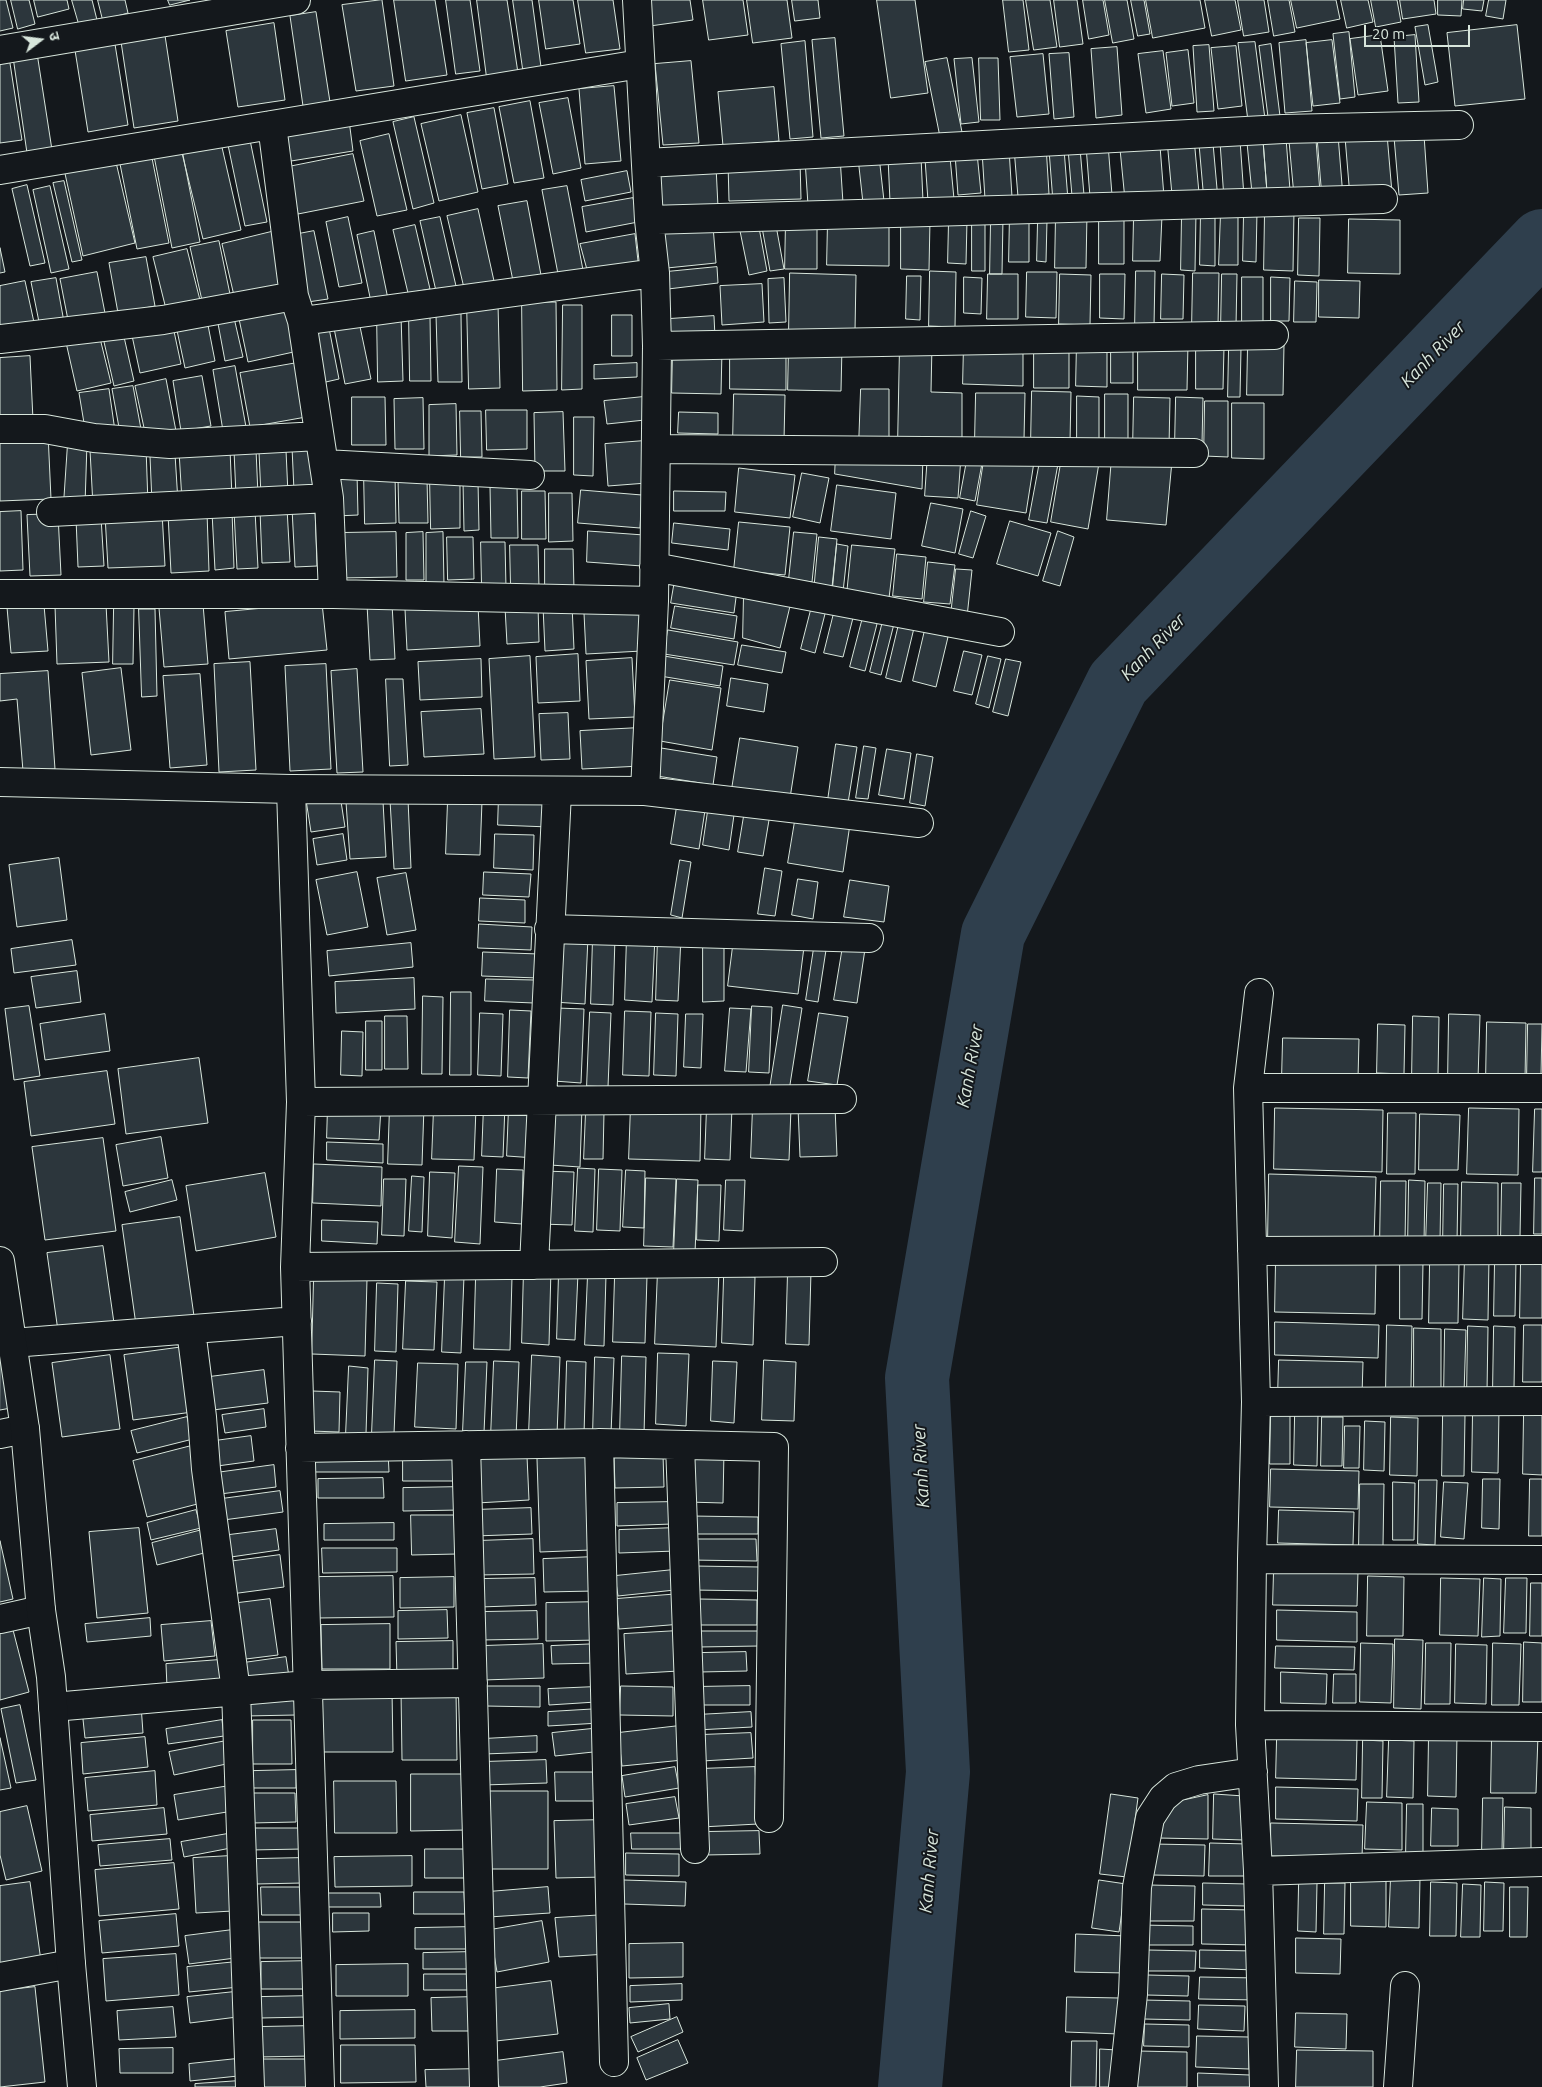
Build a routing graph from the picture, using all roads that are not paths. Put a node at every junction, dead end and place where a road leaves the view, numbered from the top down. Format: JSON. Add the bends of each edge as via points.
{"nodes":[{"id":1,"x":296,"y":0,"type":"edge"},
{"id":2,"x":636,"y":0,"type":"edge"},
{"id":3,"x":0,"y":50,"type":"edge"},
{"id":4,"x":640,"y":64,"type":"junction"},
{"id":5,"x":272,"y":125,"type":"junction"},
{"id":6,"x":1459,"y":126,"type":"dead end"},
{"id":7,"x":646,"y":164,"type":"junction"},
{"id":8,"x":0,"y":170,"type":"edge"},
{"id":9,"x":1383,"y":199,"type":"dead end"},
{"id":10,"x":649,"y":220,"type":"junction"},
{"id":11,"x":656,"y":274,"type":"junction"},
{"id":12,"x":298,"y":308,"type":"junction"},
{"id":13,"x":1274,"y":335,"type":"dead end"},
{"id":14,"x":0,"y":339,"type":"edge"},
{"id":15,"x":656,"y":346,"type":"junction"},
{"id":16,"x":0,"y":429,"type":"edge"},
{"id":17,"x":319,"y":436,"type":"junction"},
{"id":18,"x":656,"y":449,"type":"junction"},
{"id":19,"x":1194,"y":453,"type":"dead end"},
{"id":20,"x":324,"y":464,"type":"junction"},
{"id":21,"x":530,"y":475,"type":"dead end"},
{"id":22,"x":328,"y":498,"type":"junction"},
{"id":23,"x":51,"y":512,"type":"dead end"},
{"id":24,"x":654,"y":567,"type":"junction"},
{"id":25,"x":0,"y":594,"type":"edge"},
{"id":26,"x":333,"y":594,"type":"junction"},
{"id":27,"x":654,"y":601,"type":"junction"},
{"id":28,"x":1000,"y":632,"type":"dead end"},
{"id":29,"x":0,"y":782,"type":"edge"},
{"id":30,"x":292,"y":789,"type":"junction"},
{"id":31,"x":645,"y":791,"type":"junction"},
{"id":32,"x":557,"y":792,"type":"junction"},
{"id":33,"x":919,"y":822,"type":"dead end"},
{"id":34,"x":550,"y":929,"type":"junction"},
{"id":35,"x":869,"y":938,"type":"dead end"},
{"id":36,"x":1259,"y":993,"type":"dead end"},
{"id":37,"x":1248,"y":1088,"type":"junction"},
{"id":38,"x":1542,"y":1088,"type":"edge"},
{"id":39,"x":842,"y":1099,"type":"dead end"},
{"id":40,"x":541,"y":1101,"type":"junction"},
{"id":41,"x":301,"y":1102,"type":"junction"},
{"id":42,"x":1542,"y":1250,"type":"edge"},
{"id":43,"x":1252,"y":1251,"type":"junction"},
{"id":44,"x":0,"y":1261,"type":"edge"},
{"id":45,"x":823,"y":1262,"type":"dead end"},
{"id":46,"x":534,"y":1265,"type":"junction"},
{"id":47,"x":295,"y":1267,"type":"junction"},
{"id":48,"x":297,"y":1321,"type":"junction"},
{"id":49,"x":191,"y":1330,"type":"junction"},
{"id":50,"x":12,"y":1343,"type":"junction"},
{"id":51,"x":1256,"y":1402,"type":"junction"},
{"id":52,"x":1542,"y":1402,"type":"edge"},
{"id":53,"x":12,"y":1432,"type":"edge"},
{"id":54,"x":599,"y":1443,"type":"junction"},
{"id":55,"x":466,"y":1445,"type":"junction"},
{"id":56,"x":680,"y":1445,"type":"junction"},
{"id":57,"x":300,"y":1448,"type":"junction"},
{"id":58,"x":1252,"y":1559,"type":"junction"},
{"id":59,"x":1542,"y":1560,"type":"edge"},
{"id":60,"x":41,"y":1610,"type":"junction"},
{"id":61,"x":0,"y":1619,"type":"edge"},
{"id":62,"x":473,"y":1683,"type":"junction"},
{"id":63,"x":308,"y":1685,"type":"junction"},
{"id":64,"x":236,"y":1691,"type":"junction"},
{"id":65,"x":53,"y":1707,"type":"junction"},
{"id":66,"x":1250,"y":1725,"type":"junction"},
{"id":67,"x":1542,"y":1727,"type":"edge"},
{"id":68,"x":1253,"y":1772,"type":"junction"},
{"id":69,"x":769,"y":1818,"type":"dead end"},
{"id":70,"x":695,"y":1849,"type":"dead end"},
{"id":71,"x":1542,"y":1862,"type":"edge"},
{"id":72,"x":1258,"y":1872,"type":"junction"},
{"id":73,"x":71,"y":1964,"type":"junction"},
{"id":74,"x":0,"y":1977,"type":"edge"},
{"id":75,"x":1405,"y":1986,"type":"dead end"},
{"id":76,"x":614,"y":2062,"type":"dead end"},
{"id":77,"x":82,"y":2087,"type":"edge"},
{"id":78,"x":250,"y":2087,"type":"edge"},
{"id":79,"x":320,"y":2087,"type":"edge"},
{"id":80,"x":484,"y":2087,"type":"edge"},
{"id":81,"x":1123,"y":2087,"type":"edge"},
{"id":82,"x":1264,"y":2087,"type":"edge"},
{"id":83,"x":1398,"y":2087,"type":"edge"}],
"edges":[{"from":1,"to":3,"type":"street"},
{"from":2,"to":4,"type":"street"},
{"from":4,"to":5,"type":"street"},
{"from":4,"to":7,"type":"street"},
{"from":5,"to":8,"type":"street"},
{"from":5,"to":12,"type":"street"},
{"from":6,"to":7,"type":"street","via":[[1283,128]]},
{"from":7,"to":10,"type":"street"},
{"from":9,"to":10,"type":"street"},
{"from":10,"to":11,"type":"street"},
{"from":11,"to":12,"type":"street"},
{"from":11,"to":15,"type":"street"},
{"from":12,"to":14,"type":"street"},
{"from":12,"to":17,"type":"street"},
{"from":13,"to":15,"type":"street"},
{"from":15,"to":18,"type":"street"},
{"from":16,"to":17,"type":"street","via":[[45,429],[94,438],[170,444]]},
{"from":17,"to":20,"type":"street"},
{"from":18,"to":19,"type":"street"},
{"from":18,"to":24,"type":"street"},
{"from":20,"to":21,"type":"street"},
{"from":20,"to":22,"type":"street"},
{"from":22,"to":23,"type":"street"},
{"from":22,"to":26,"type":"street"},
{"from":24,"to":27,"type":"street"},
{"from":24,"to":28,"type":"street"},
{"from":25,"to":26,"type":"street"},
{"from":26,"to":27,"type":"street"},
{"from":27,"to":31,"type":"street"},
{"from":29,"to":30,"type":"street"},
{"from":30,"to":32,"type":"street"},
{"from":30,"to":41,"type":"street"},
{"from":31,"to":32,"type":"street"},
{"from":31,"to":33,"type":"street"},
{"from":32,"to":34,"type":"street"},
{"from":34,"to":35,"type":"street"},
{"from":34,"to":40,"type":"street"},
{"from":36,"to":37,"type":"street"},
{"from":37,"to":38,"type":"street"},
{"from":37,"to":43,"type":"street"},
{"from":39,"to":40,"type":"street"},
{"from":40,"to":41,"type":"street"},
{"from":40,"to":46,"type":"street"},
{"from":41,"to":47,"type":"street"},
{"from":42,"to":43,"type":"street"},
{"from":43,"to":51,"type":"street"},
{"from":44,"to":50,"type":"street"},
{"from":45,"to":46,"type":"street"},
{"from":46,"to":47,"type":"street"},
{"from":47,"to":48,"type":"street"},
{"from":48,"to":49,"type":"street"},
{"from":48,"to":57,"type":"street"},
{"from":49,"to":50,"type":"street"},
{"from":49,"to":64,"type":"street"},
{"from":50,"to":53,"type":"street"},
{"from":51,"to":52,"type":"street"},
{"from":51,"to":58,"type":"street"},
{"from":53,"to":60,"type":"street"},
{"from":54,"to":55,"type":"street"},
{"from":54,"to":56,"type":"street"},
{"from":54,"to":76,"type":"street"},
{"from":55,"to":57,"type":"street"},
{"from":55,"to":62,"type":"street"},
{"from":56,"to":69,"type":"street","via":[[774,1447]]},
{"from":56,"to":70,"type":"street"},
{"from":57,"to":63,"type":"street"},
{"from":58,"to":59,"type":"street"},
{"from":58,"to":66,"type":"street"},
{"from":60,"to":61,"type":"street"},
{"from":60,"to":65,"type":"street"},
{"from":62,"to":63,"type":"street"},
{"from":62,"to":80,"type":"street"},
{"from":63,"to":64,"type":"street"},
{"from":63,"to":79,"type":"street"},
{"from":64,"to":65,"type":"street"},
{"from":64,"to":78,"type":"street"},
{"from":65,"to":73,"type":"street"},
{"from":66,"to":67,"type":"street"},
{"from":66,"to":68,"type":"street"},
{"from":68,"to":72,"type":"street"},
{"from":68,"to":81,"type":"street","via":[[1176,1787],[1163,1798],[1150,1818],[1137,1887],[1133,1994]]},
{"from":71,"to":72,"type":"street"},
{"from":72,"to":82,"type":"street"},
{"from":73,"to":74,"type":"street"},
{"from":73,"to":77,"type":"street"},
{"from":75,"to":83,"type":"street"}]}
